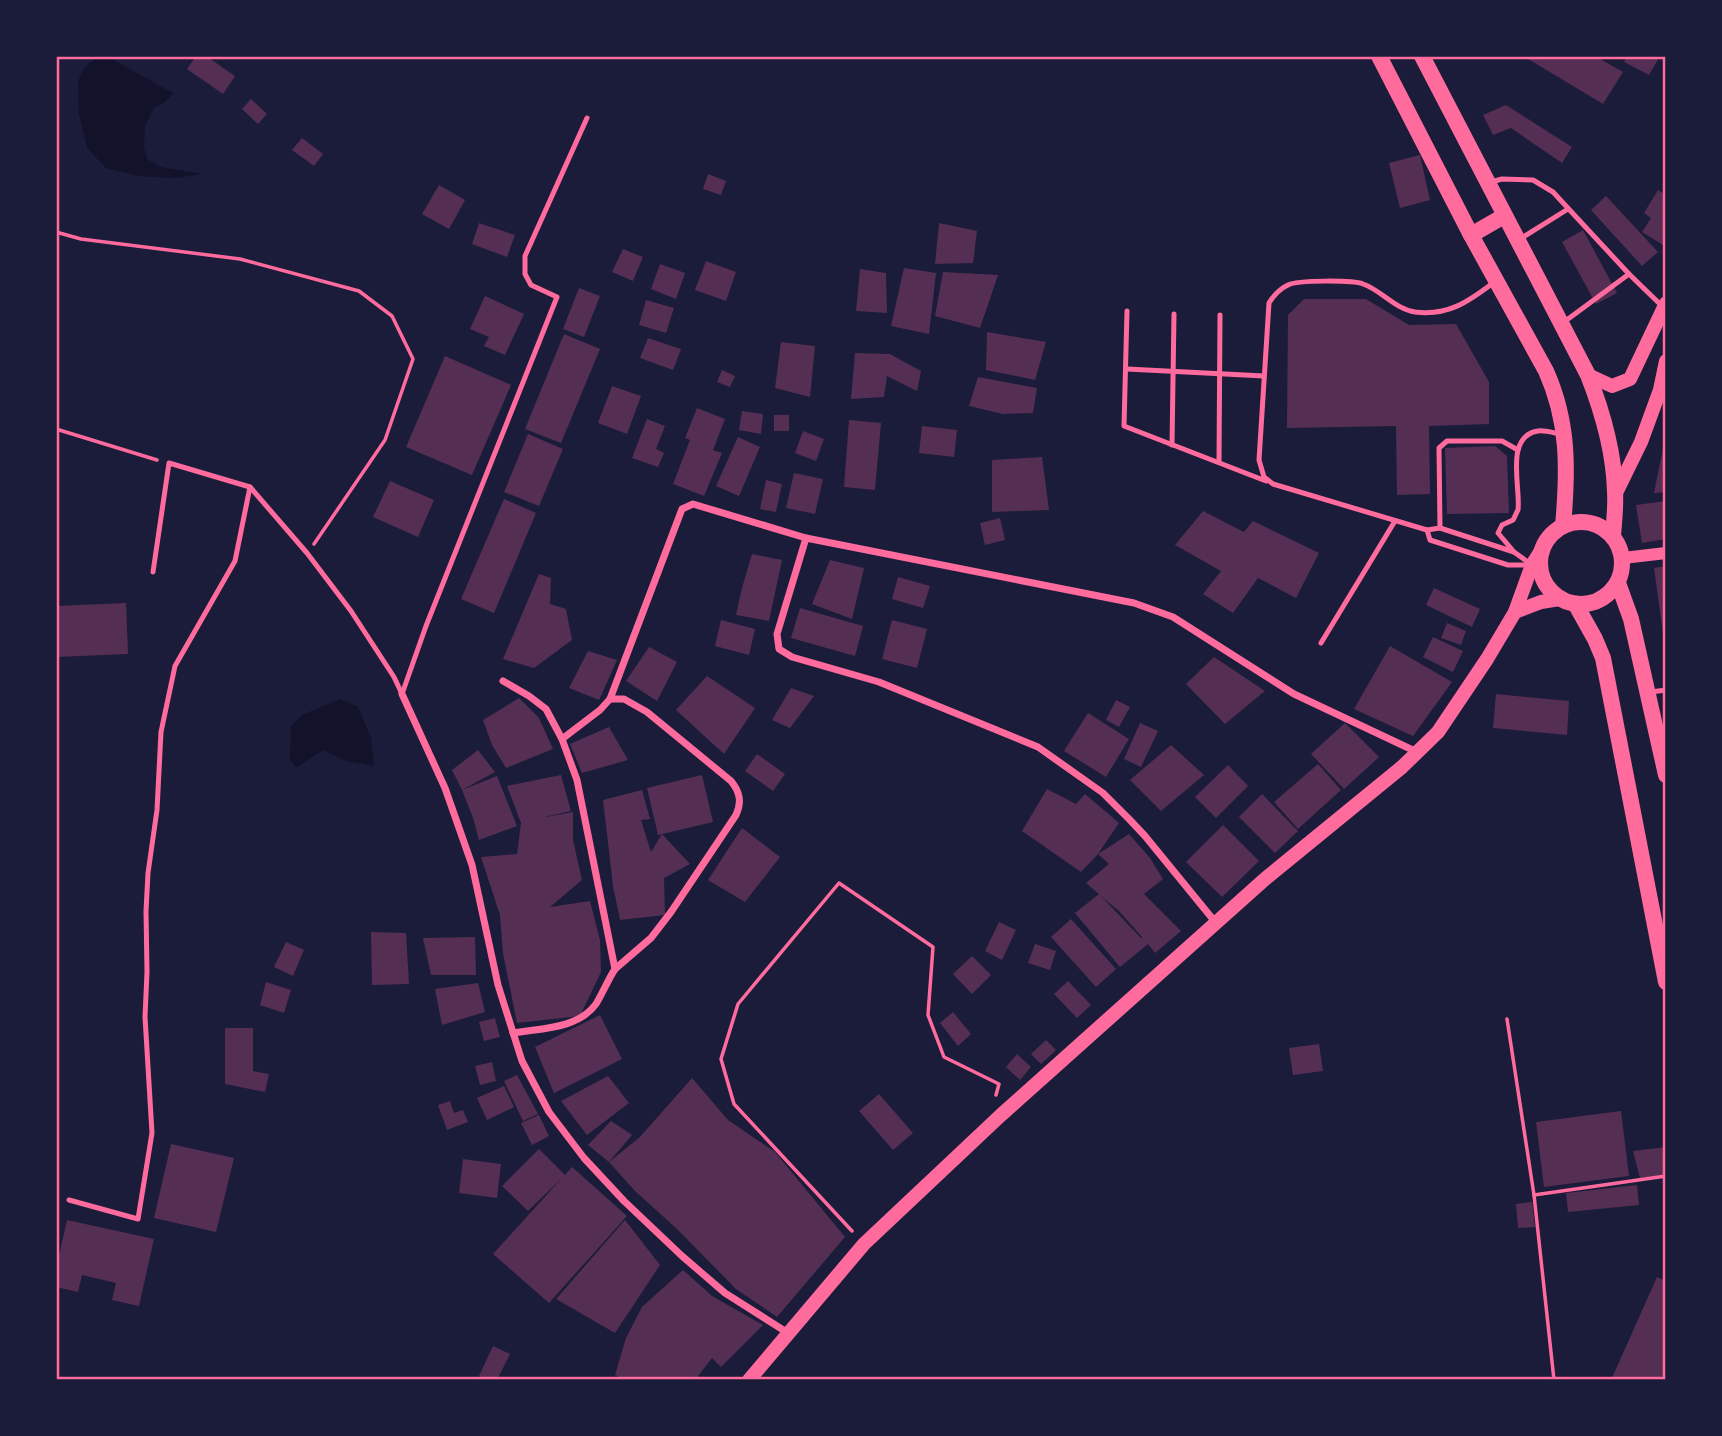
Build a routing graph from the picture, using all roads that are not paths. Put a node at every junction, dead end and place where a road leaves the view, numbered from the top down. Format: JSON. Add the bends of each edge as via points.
{"nodes":[{"id":1,"x":1379,"y":56,"type":"edge"},
{"id":2,"x":1422,"y":56,"type":"edge"},
{"id":3,"x":587,"y":118,"type":"dead end"},
{"id":4,"x":1487,"y":183,"type":"junction"},
{"id":5,"x":1568,"y":209,"type":"junction"},
{"id":6,"x":1504,"y":216,"type":"junction"},
{"id":7,"x":1471,"y":235,"type":"junction"},
{"id":8,"x":1517,"y":240,"type":"junction"},
{"id":9,"x":1629,"y":274,"type":"junction"},
{"id":10,"x":1496,"y":281,"type":"junction"},
{"id":11,"x":1665,"y":306,"type":"edge"},
{"id":12,"x":1127,"y":311,"type":"dead end"},
{"id":13,"x":1174,"y":314,"type":"dead end"},
{"id":14,"x":1220,"y":315,"type":"dead end"},
{"id":15,"x":1562,"y":324,"type":"junction"},
{"id":16,"x":1666,"y":361,"type":"edge"},
{"id":17,"x":1127,"y":369,"type":"junction"},
{"id":18,"x":1173,"y":371,"type":"junction"},
{"id":19,"x":1220,"y":374,"type":"junction"},
{"id":20,"x":1588,"y":375,"type":"junction"},
{"id":21,"x":1264,"y":376,"type":"junction"},
{"id":22,"x":1565,"y":435,"type":"junction"},
{"id":23,"x":1172,"y":445,"type":"junction"},
{"id":24,"x":1518,"y":450,"type":"junction"},
{"id":25,"x":1219,"y":462,"type":"junction"},
{"id":26,"x":1272,"y":484,"type":"junction"},
{"id":27,"x":250,"y":487,"type":"junction"},
{"id":28,"x":1615,"y":493,"type":"junction"},
{"id":29,"x":1395,"y":521,"type":"junction"},
{"id":30,"x":1563,"y":526,"type":"junction"},
{"id":31,"x":1440,"y":528,"type":"junction"},
{"id":32,"x":1427,"y":530,"type":"junction"},
{"id":33,"x":1613,"y":536,"type":"junction"},
{"id":34,"x":806,"y":538,"type":"junction"},
{"id":35,"x":1542,"y":549,"type":"junction"},
{"id":36,"x":1514,"y":552,"type":"junction"},
{"id":37,"x":1666,"y":553,"type":"edge"},
{"id":38,"x":1623,"y":558,"type":"junction"},
{"id":39,"x":1532,"y":565,"type":"junction"},
{"id":40,"x":153,"y":572,"type":"dead end"},
{"id":41,"x":1618,"y":583,"type":"junction"},
{"id":42,"x":1560,"y":599,"type":"junction"},
{"id":43,"x":1576,"y":605,"type":"junction"},
{"id":44,"x":1515,"y":611,"type":"junction"},
{"id":45,"x":1321,"y":643,"type":"dead end"},
{"id":46,"x":503,"y":681,"type":"dead end"},
{"id":47,"x":1666,"y":690,"type":"edge"},
{"id":48,"x":1648,"y":693,"type":"junction"},
{"id":49,"x":402,"y":694,"type":"junction"},
{"id":50,"x":610,"y":699,"type":"junction"},
{"id":51,"x":562,"y":739,"type":"junction"},
{"id":52,"x":1418,"y":752,"type":"junction"},
{"id":53,"x":1666,"y":775,"type":"edge"},
{"id":54,"x":1216,"y":923,"type":"junction"},
{"id":55,"x":615,"y":969,"type":"junction"},
{"id":56,"x":1666,"y":982,"type":"edge"},
{"id":57,"x":513,"y":1033,"type":"junction"},
{"id":58,"x":69,"y":1200,"type":"dead end"},
{"id":59,"x":789,"y":1334,"type":"junction"},
{"id":60,"x":749,"y":1380,"type":"edge"}],
"edges":[{"from":1,"to":7,"type":"main road"},
{"from":2,"to":4,"type":"main road"},
{"from":3,"to":49,"type":"lane","via":[[525,256],[525,274],[531,285],[557,297]]},
{"from":4,"to":5,"type":"lane","via":[[1533,180],[1553,192]]},
{"from":4,"to":6,"type":"main road"},
{"from":5,"to":8,"type":"lane"},
{"from":5,"to":9,"type":"lane"},
{"from":6,"to":7,"type":"main road"},
{"from":6,"to":8,"type":"main road"},
{"from":7,"to":10,"type":"main road"},
{"from":8,"to":15,"type":"main road"},
{"from":9,"to":11,"type":"lane"},
{"from":9,"to":15,"type":"lane"},
{"from":10,"to":21,"type":"lane","via":[[1468,302],[1416,312],[1361,283],[1291,283],[1269,303]]},
{"from":10,"to":22,"type":"main road","via":[[1554,388]]},
{"from":11,"to":20,"type":"main road","via":[[1630,379],[1612,386]]},
{"from":12,"to":17,"type":"lane"},
{"from":13,"to":18,"type":"lane"},
{"from":14,"to":19,"type":"lane"},
{"from":15,"to":20,"type":"main road"},
{"from":16,"to":28,"type":"main road","via":[[1641,442]]},
{"from":17,"to":18,"type":"lane"},
{"from":17,"to":23,"type":"lane","via":[[1124,426]]},
{"from":18,"to":19,"type":"lane"},
{"from":18,"to":23,"type":"lane"},
{"from":19,"to":21,"type":"lane"},
{"from":19,"to":25,"type":"lane"},
{"from":20,"to":28,"type":"main road","via":[[1607,431]]},
{"from":21,"to":26,"type":"lane","via":[[1259,460],[1264,477]]},
{"from":22,"to":24,"type":"lane","via":[[1538,431],[1525,437]]},
{"from":22,"to":30,"type":"main road"},
{"from":23,"to":25,"type":"lane"},
{"from":24,"to":31,"type":"lane","via":[[1502,440],[1443,444],[1439,448]]},
{"from":24,"to":36,"type":"lane","via":[[1518,510],[1498,533]]},
{"from":25,"to":26,"type":"lane"},
{"from":26,"to":29,"type":"lane"},
{"from":27,"to":40,"type":"lane","via":[[169,463]]},
{"from":27,"to":49,"type":"lane","via":[[356,618]]},
{"from":27,"to":58,"type":"lane","via":[[236,561],[175,666],[160,732],[146,911],[145,1017],[152,1133],[138,1219]]},
{"from":28,"to":33,"type":"main road"},
{"from":29,"to":32,"type":"lane"},
{"from":29,"to":45,"type":"lane"},
{"from":30,"to":33,"type":"main road","via":[[1590,523]]},
{"from":30,"to":35,"type":"main road"},
{"from":31,"to":32,"type":"lane"},
{"from":31,"to":36,"type":"lane"},
{"from":32,"to":39,"type":"lane","via":[[1430,540],[1508,565]]},
{"from":33,"to":38,"type":"main road"},
{"from":34,"to":50,"type":"street","via":[[700,505],[682,509]]},
{"from":34,"to":52,"type":"street","via":[[1134,603],[1172,617],[1294,694]]},
{"from":34,"to":54,"type":"street","via":[[776,634],[779,649],[792,657],[879,682],[1038,747],[1103,793]]},
{"from":35,"to":39,"type":"main road"},
{"from":35,"to":42,"type":"main road","via":[[1542,577]]},
{"from":36,"to":39,"type":"lane"},
{"from":37,"to":38,"type":"street"},
{"from":38,"to":41,"type":"main road"},
{"from":39,"to":44,"type":"main road"},
{"from":41,"to":43,"type":"main road","via":[[1607,596]]},
{"from":41,"to":48,"type":"main road"},
{"from":42,"to":43,"type":"main road"},
{"from":42,"to":44,"type":"main road"},
{"from":43,"to":56,"type":"main road","via":[[1603,658]]},
{"from":44,"to":52,"type":"main road","via":[[1438,733]]},
{"from":46,"to":51,"type":"street","via":[[546,709]]},
{"from":47,"to":48,"type":"lane"},
{"from":48,"to":53,"type":"main road"},
{"from":49,"to":57,"type":"street","via":[[445,788],[472,864]]},
{"from":50,"to":51,"type":"street"},
{"from":50,"to":55,"type":"street","via":[[624,699],[656,718],[731,781],[740,803],[671,912],[651,938]]},
{"from":51,"to":55,"type":"street","via":[[577,780]]},
{"from":52,"to":54,"type":"main road"},
{"from":54,"to":59,"type":"main road","via":[[864,1244]]},
{"from":55,"to":57,"type":"street","via":[[596,1004],[582,1018]]},
{"from":57,"to":59,"type":"street","via":[[549,1112],[584,1158],[725,1293]]},
{"from":59,"to":60,"type":"main road"}]}
